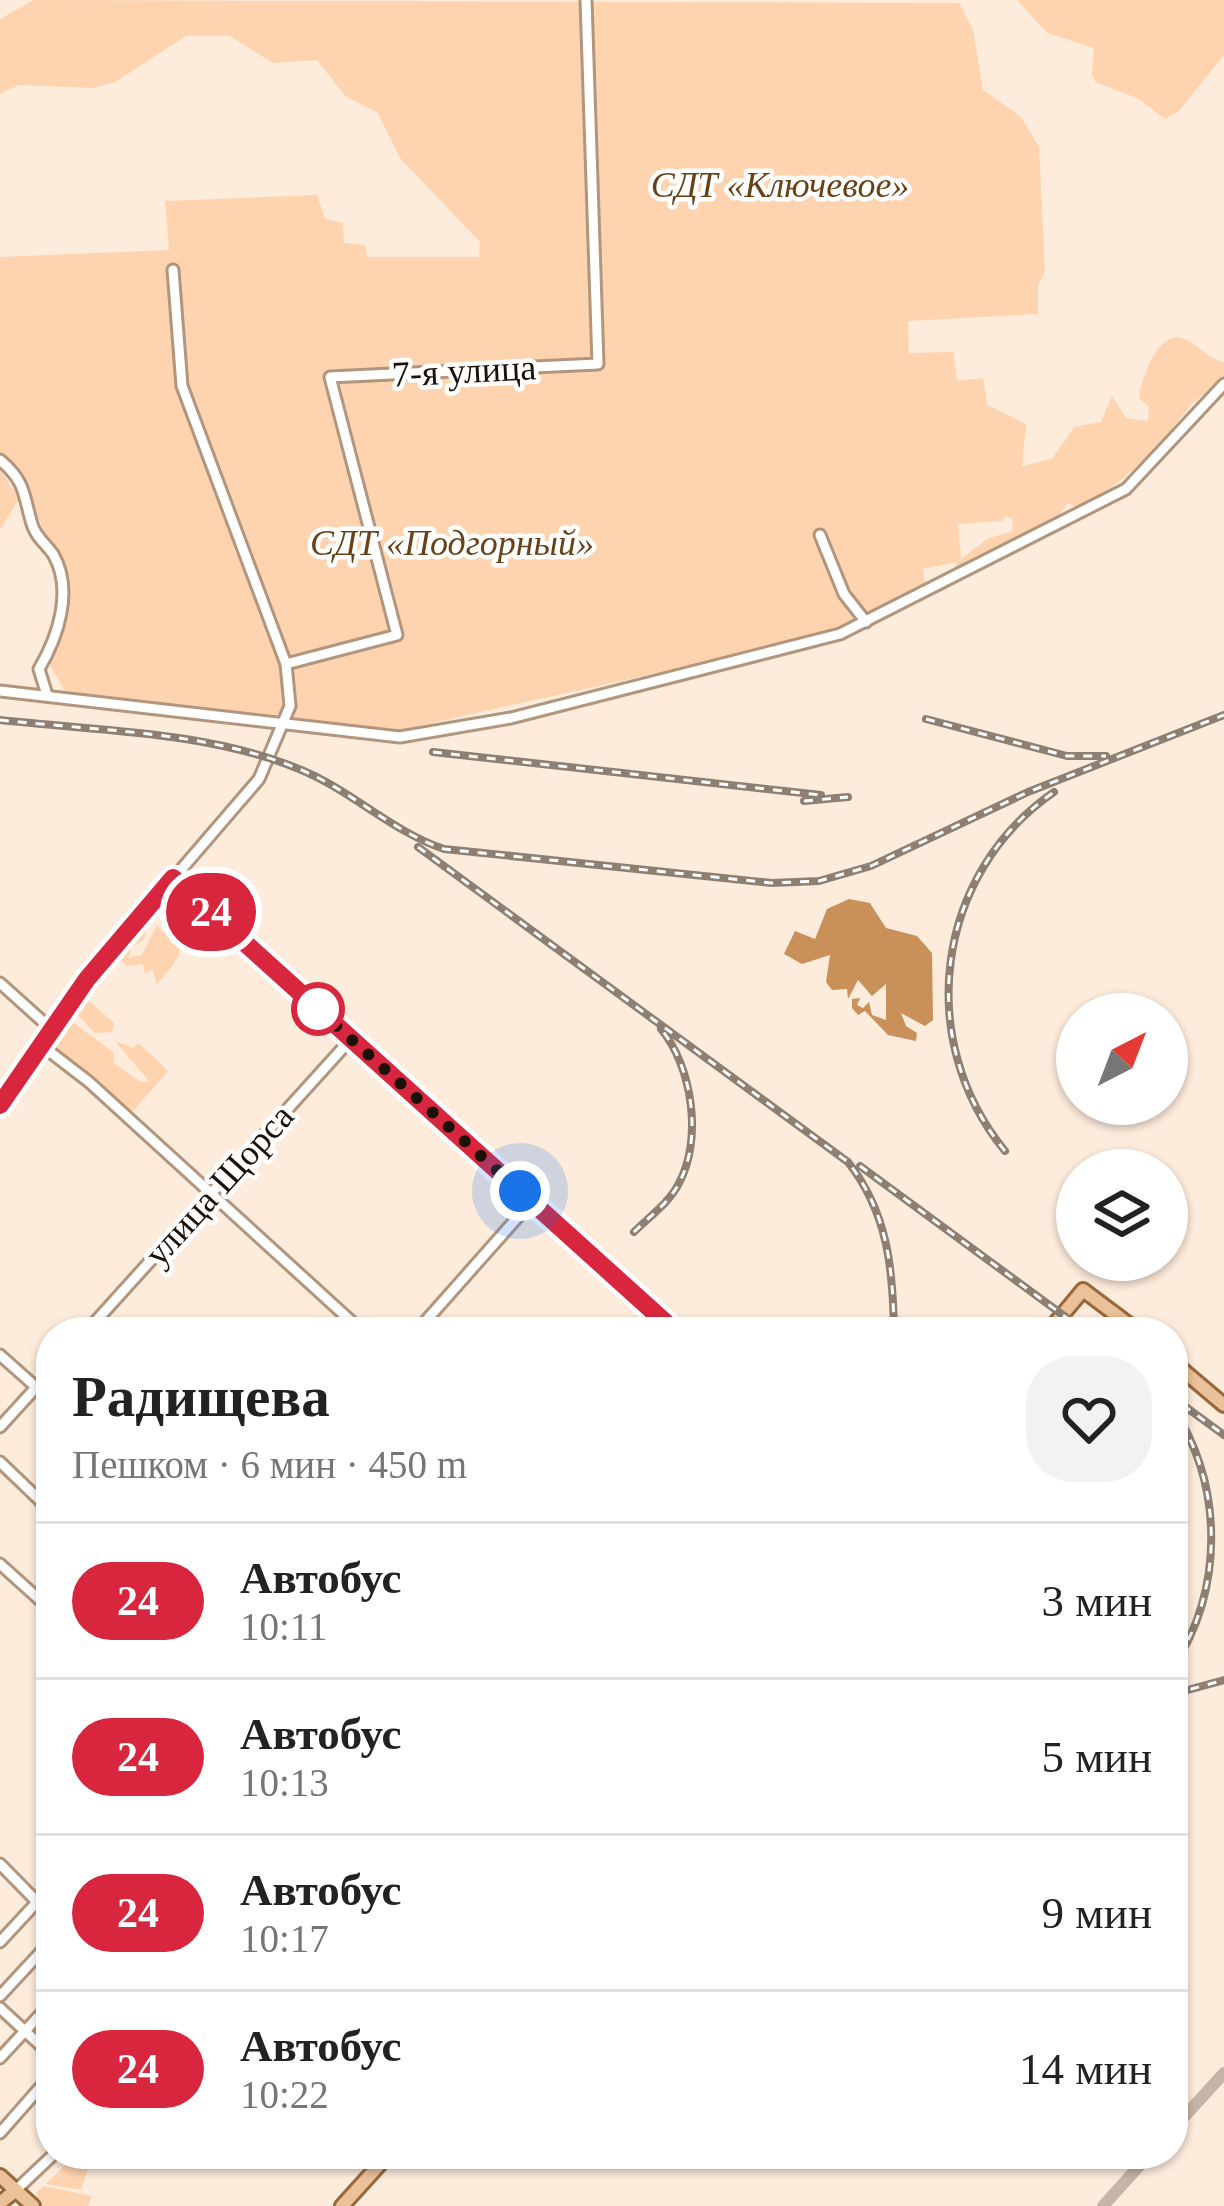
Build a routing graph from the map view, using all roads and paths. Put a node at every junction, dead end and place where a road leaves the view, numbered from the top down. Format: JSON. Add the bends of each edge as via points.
{"nodes":[{"id":1,"x":586,"y":0,"type":"edge"},
{"id":2,"x":173,"y":270,"type":"dead end"},
{"id":3,"x":1224,"y":384,"type":"edge"},
{"id":4,"x":0,"y":460,"type":"edge"},
{"id":5,"x":820,"y":535,"type":"dead end"},
{"id":6,"x":866,"y":622,"type":"junction"},
{"id":7,"x":286,"y":664,"type":"junction"},
{"id":8,"x":0,"y":691,"type":"edge"},
{"id":9,"x":47,"y":695,"type":"junction"},
{"id":10,"x":284,"y":724,"type":"junction"},
{"id":11,"x":173,"y":878,"type":"junction"},
{"id":12,"x":0,"y":983,"type":"edge"},
{"id":13,"x":50,"y":1028,"type":"junction"},
{"id":14,"x":351,"y":1039,"type":"junction"},
{"id":15,"x":41,"y":1045,"type":"junction"},
{"id":16,"x":0,"y":1105,"type":"edge"},
{"id":17,"x":211,"y":1194,"type":"junction"},
{"id":18,"x":532,"y":1201,"type":"junction"},
{"id":19,"x":100,"y":1317,"type":"edge"},
{"id":20,"x":346,"y":1317,"type":"edge"},
{"id":21,"x":429,"y":1317,"type":"edge"},
{"id":22,"x":660,"y":1317,"type":"edge"},
{"id":23,"x":1060,"y":1317,"type":"edge"},
{"id":24,"x":1119,"y":1317,"type":"edge"},
{"id":25,"x":0,"y":1355,"type":"edge"},
{"id":26,"x":1188,"y":1375,"type":"edge"},
{"id":27,"x":36,"y":1388,"type":"joint"},
{"id":28,"x":1224,"y":1405,"type":"edge"},
{"id":29,"x":0,"y":1427,"type":"edge"},
{"id":30,"x":0,"y":1462,"type":"edge"},
{"id":31,"x":36,"y":1497,"type":"edge"},
{"id":32,"x":0,"y":1564,"type":"edge"},
{"id":33,"x":36,"y":1596,"type":"edge"},
{"id":34,"x":1,"y":1866,"type":"edge"},
{"id":35,"x":36,"y":1899,"type":"edge"},
{"id":36,"x":36,"y":1903,"type":"edge"},
{"id":37,"x":0,"y":1942,"type":"edge"},
{"id":38,"x":36,"y":1957,"type":"edge"},
{"id":39,"x":0,"y":1996,"type":"edge"},
{"id":40,"x":0,"y":2008,"type":"edge"},
{"id":41,"x":36,"y":2019,"type":"edge"},
{"id":42,"x":25,"y":2031,"type":"junction"},
{"id":43,"x":36,"y":2041,"type":"edge"},
{"id":44,"x":0,"y":2058,"type":"edge"},
{"id":45,"x":36,"y":2092,"type":"edge"},
{"id":46,"x":0,"y":2133,"type":"edge"},
{"id":47,"x":40,"y":2169,"type":"edge"},
{"id":48,"x":375,"y":2169,"type":"edge"},
{"id":49,"x":1,"y":2178,"type":"edge"},
{"id":50,"x":25,"y":2199,"type":"edge"},
{"id":51,"x":0,"y":2204,"type":"edge"},
{"id":52,"x":342,"y":2206,"type":"edge"}],
"edges":[{"from":1,"to":7,"type":"street","name":"7-я улица","via":[[598,364],[330,376],[397,635]]},
{"from":2,"to":7,"type":"street","via":[[182,386]]},
{"from":3,"to":6,"type":"street","via":[[1126,489]]},
{"from":4,"to":9,"type":"street","via":[[27,488],[32,524],[62,582],[58,626],[39,669]]},
{"from":5,"to":6,"type":"street","via":[[844,594]]},
{"from":6,"to":10,"type":"street","via":[[430,736]]},
{"from":7,"to":10,"type":"street"},
{"from":8,"to":9,"type":"street"},
{"from":9,"to":10,"type":"street"},
{"from":10,"to":11,"type":"street","via":[[260,779]]},
{"from":11,"to":13,"type":"street"},
{"from":11,"to":14,"type":"street"},
{"from":12,"to":13,"type":"street"},
{"from":13,"to":15,"type":"street"},
{"from":14,"to":17,"type":"street","name":"улица Щорса"},
{"from":14,"to":18,"type":"street"},
{"from":15,"to":16,"type":"street"},
{"from":15,"to":17,"type":"street"},
{"from":17,"to":19,"type":"street","name":"улица Щорса"},
{"from":17,"to":20,"type":"street"},
{"from":18,"to":21,"type":"street"},
{"from":18,"to":22,"type":"street"},
{"from":23,"to":24,"type":"main road","via":[[1083,1290]]},
{"from":25,"to":27,"type":"street"},
{"from":26,"to":28,"type":"main road"},
{"from":27,"to":29,"type":"street"},
{"from":30,"to":31,"type":"street"},
{"from":32,"to":33,"type":"street"},
{"from":34,"to":35,"type":"street"},
{"from":36,"to":37,"type":"street"},
{"from":38,"to":39,"type":"street"},
{"from":40,"to":42,"type":"street"},
{"from":41,"to":42,"type":"street"},
{"from":42,"to":43,"type":"street"},
{"from":42,"to":44,"type":"street"},
{"from":45,"to":46,"type":"street"},
{"from":47,"to":50,"type":"street"},
{"from":48,"to":52,"type":"main road"},
{"from":49,"to":50,"type":"main road"},
{"from":50,"to":51,"type":"main road"}]}
